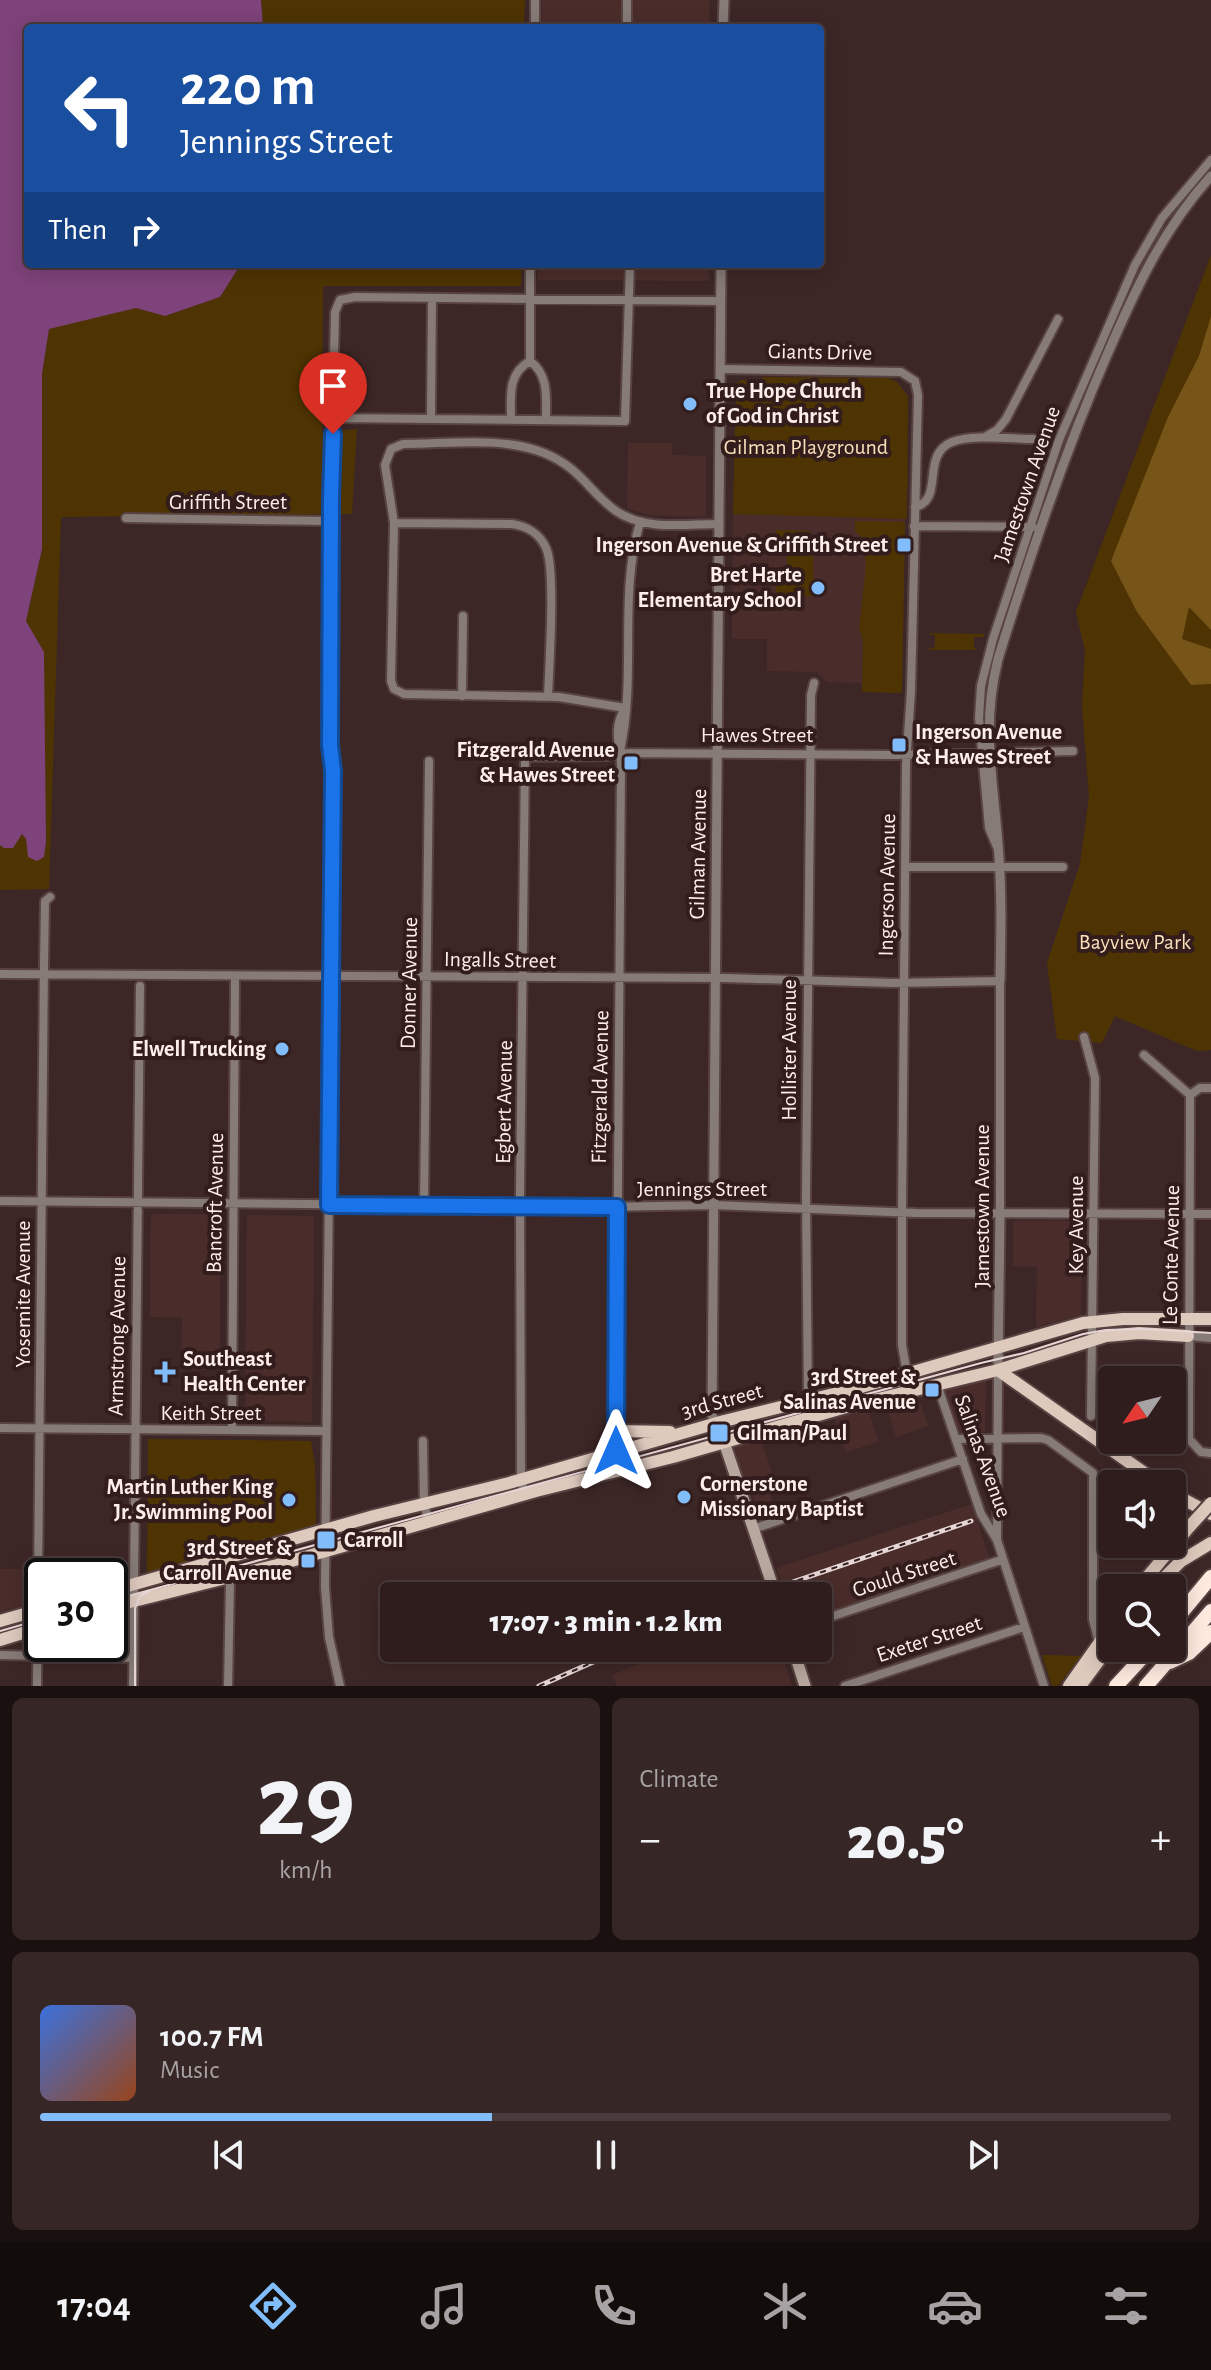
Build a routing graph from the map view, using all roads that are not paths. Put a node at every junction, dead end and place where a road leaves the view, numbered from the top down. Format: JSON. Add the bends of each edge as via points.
{"nodes":[{"id":1,"x":535,"y":0,"type":"edge"},
{"id":2,"x":627,"y":0,"type":"edge"},
{"id":3,"x":724,"y":0,"type":"edge"},
{"id":4,"x":535,"y":24,"type":"edge"},
{"id":5,"x":627,"y":24,"type":"edge"},
{"id":6,"x":723,"y":24,"type":"edge"},
{"id":7,"x":1211,"y":160,"type":"edge"},
{"id":8,"x":1211,"y":176,"type":"edge"},
{"id":9,"x":530,"y":268,"type":"edge"},
{"id":10,"x":630,"y":268,"type":"edge"},
{"id":11,"x":721,"y":268,"type":"edge"},
{"id":12,"x":432,"y":298,"type":"junction"},
{"id":13,"x":530,"y":299,"type":"junction"},
{"id":14,"x":629,"y":299,"type":"junction"},
{"id":15,"x":721,"y":301,"type":"junction"},
{"id":16,"x":1118,"y":316,"type":"junction"},
{"id":17,"x":1058,"y":319,"type":"dead end"},
{"id":18,"x":530,"y":361,"type":"junction"},
{"id":19,"x":721,"y":369,"type":"junction"},
{"id":20,"x":915,"y":381,"type":"joint"},
{"id":21,"x":431,"y":417,"type":"junction"},
{"id":22,"x":334,"y":418,"type":"junction"},
{"id":23,"x":546,"y":419,"type":"junction"},
{"id":24,"x":511,"y":420,"type":"junction"},
{"id":25,"x":976,"y":439,"type":"junction"},
{"id":26,"x":1033,"y":439,"type":"dead end"},
{"id":27,"x":1059,"y":440,"type":"junction"},
{"id":28,"x":1069,"y":445,"type":"junction"},
{"id":29,"x":915,"y":507,"type":"junction"},
{"id":30,"x":126,"y":518,"type":"dead end"},
{"id":31,"x":330,"y":521,"type":"junction"},
{"id":32,"x":640,"y":522,"type":"junction"},
{"id":33,"x":394,"y":523,"type":"junction"},
{"id":34,"x":719,"y":524,"type":"junction"},
{"id":35,"x":914,"y":526,"type":"junction"},
{"id":36,"x":1036,"y":527,"type":"junction"},
{"id":37,"x":463,"y":616,"type":"dead end"},
{"id":38,"x":814,"y":683,"type":"dead end"},
{"id":39,"x":462,"y":696,"type":"junction"},
{"id":40,"x":548,"y":697,"type":"junction"},
{"id":41,"x":625,"y":708,"type":"junction"},
{"id":42,"x":1073,"y":751,"type":"dead end"},
{"id":43,"x":620,"y":753,"type":"junction"},
{"id":44,"x":717,"y":753,"type":"junction"},
{"id":45,"x":810,"y":753,"type":"junction"},
{"id":46,"x":985,"y":753,"type":"junction"},
{"id":47,"x":907,"y":755,"type":"junction"},
{"id":48,"x":525,"y":757,"type":"joint"},
{"id":49,"x":429,"y":761,"type":"dead end"},
{"id":50,"x":905,"y":867,"type":"junction"},
{"id":51,"x":1063,"y":867,"type":"dead end"},
{"id":52,"x":1000,"y":868,"type":"junction"},
{"id":53,"x":48,"y":899,"type":"dead end"},
{"id":54,"x":0,"y":974,"type":"edge"},
{"id":55,"x":44,"y":974,"type":"junction"},
{"id":56,"x":235,"y":976,"type":"junction"},
{"id":57,"x":331,"y":977,"type":"junction"},
{"id":58,"x":427,"y":977,"type":"junction"},
{"id":59,"x":524,"y":978,"type":"junction"},
{"id":60,"x":715,"y":978,"type":"junction"},
{"id":61,"x":619,"y":979,"type":"junction"},
{"id":62,"x":808,"y":979,"type":"junction"},
{"id":63,"x":1000,"y":981,"type":"junction"},
{"id":64,"x":904,"y":983,"type":"junction"},
{"id":65,"x":140,"y":986,"type":"dead end"},
{"id":66,"x":1084,"y":1037,"type":"dead end"},
{"id":67,"x":1144,"y":1055,"type":"dead end"},
{"id":68,"x":1211,"y":1088,"type":"edge"},
{"id":69,"x":1190,"y":1095,"type":"junction"},
{"id":70,"x":0,"y":1201,"type":"edge"},
{"id":71,"x":41,"y":1201,"type":"junction"},
{"id":72,"x":137,"y":1203,"type":"junction"},
{"id":73,"x":233,"y":1204,"type":"junction"},
{"id":74,"x":329,"y":1205,"type":"junction"},
{"id":75,"x":424,"y":1205,"type":"junction"},
{"id":76,"x":521,"y":1205,"type":"junction"},
{"id":77,"x":713,"y":1205,"type":"junction"},
{"id":78,"x":617,"y":1207,"type":"junction"},
{"id":79,"x":808,"y":1208,"type":"junction"},
{"id":80,"x":902,"y":1211,"type":"junction"},
{"id":81,"x":1000,"y":1213,"type":"junction"},
{"id":82,"x":1095,"y":1214,"type":"junction"},
{"id":83,"x":1190,"y":1214,"type":"junction"},
{"id":84,"x":1211,"y":1214,"type":"edge"},
{"id":85,"x":1211,"y":1319,"type":"edge"},
{"id":86,"x":1188,"y":1320,"type":"junction"},
{"id":87,"x":1094,"y":1322,"type":"junction"},
{"id":88,"x":1188,"y":1336,"type":"junction"},
{"id":89,"x":1211,"y":1338,"type":"edge"},
{"id":90,"x":1094,"y":1339,"type":"junction"},
{"id":91,"x":999,"y":1347,"type":"junction"},
{"id":92,"x":998,"y":1370,"type":"junction"},
{"id":93,"x":906,"y":1374,"type":"junction"},
{"id":94,"x":937,"y":1384,"type":"junction"},
{"id":95,"x":910,"y":1391,"type":"junction"},
{"id":96,"x":808,"y":1399,"type":"junction"},
{"id":97,"x":1091,"y":1416,"type":"dead end"},
{"id":98,"x":811,"y":1418,"type":"junction"},
{"id":99,"x":715,"y":1423,"type":"junction"},
{"id":100,"x":0,"y":1428,"type":"edge"},
{"id":101,"x":40,"y":1429,"type":"junction"},
{"id":102,"x":135,"y":1430,"type":"junction"},
{"id":103,"x":232,"y":1430,"type":"junction"},
{"id":104,"x":325,"y":1431,"type":"junction"},
{"id":105,"x":616,"y":1431,"type":"junction"},
{"id":106,"x":685,"y":1432,"type":"junction"},
{"id":107,"x":998,"y":1438,"type":"junction"},
{"id":108,"x":956,"y":1439,"type":"junction"},
{"id":109,"x":1189,"y":1439,"type":"joint"},
{"id":110,"x":423,"y":1441,"type":"dead end"},
{"id":111,"x":724,"y":1442,"type":"junction"},
{"id":112,"x":616,"y":1451,"type":"junction"},
{"id":113,"x":1211,"y":1453,"type":"edge"},
{"id":114,"x":963,"y":1459,"type":"junction"},
{"id":115,"x":621,"y":1469,"type":"junction"},
{"id":116,"x":1141,"y":1470,"type":"edge"},
{"id":117,"x":521,"y":1479,"type":"junction"},
{"id":118,"x":525,"y":1494,"type":"junction"},
{"id":119,"x":1186,"y":1501,"type":"edge"},
{"id":120,"x":1211,"y":1503,"type":"edge"},
{"id":121,"x":424,"y":1504,"type":"junction"},
{"id":122,"x":1211,"y":1514,"type":"edge"},
{"id":123,"x":429,"y":1523,"type":"junction"},
{"id":124,"x":753,"y":1529,"type":"junction"},
{"id":125,"x":326,"y":1530,"type":"junction"},
{"id":126,"x":997,"y":1540,"type":"junction"},
{"id":127,"x":1211,"y":1543,"type":"edge"},
{"id":128,"x":325,"y":1552,"type":"junction"},
{"id":129,"x":225,"y":1557,"type":"junction"},
{"id":130,"x":40,"y":1558,"type":"edge"},
{"id":131,"x":1001,"y":1560,"type":"junction"},
{"id":132,"x":1150,"y":1574,"type":"edge"},
{"id":133,"x":1168,"y":1574,"type":"edge"},
{"id":134,"x":229,"y":1575,"type":"junction"},
{"id":135,"x":1211,"y":1577,"type":"edge"},
{"id":136,"x":771,"y":1582,"type":"edge"},
{"id":137,"x":134,"y":1585,"type":"junction"},
{"id":138,"x":128,"y":1586,"type":"edge"},
{"id":139,"x":134,"y":1600,"type":"junction"},
{"id":140,"x":128,"y":1602,"type":"edge"},
{"id":141,"x":1186,"y":1607,"type":"edge"},
{"id":142,"x":1211,"y":1611,"type":"edge"},
{"id":143,"x":24,"y":1614,"type":"edge"},
{"id":144,"x":832,"y":1616,"type":"edge"},
{"id":145,"x":0,"y":1621,"type":"edge"},
{"id":146,"x":1024,"y":1627,"type":"junction"},
{"id":147,"x":1098,"y":1629,"type":"edge"},
{"id":148,"x":1211,"y":1632,"type":"edge"},
{"id":149,"x":24,"y":1633,"type":"edge"},
{"id":150,"x":0,"y":1640,"type":"edge"},
{"id":151,"x":1098,"y":1652,"type":"edge"},
{"id":152,"x":0,"y":1655,"type":"edge"},
{"id":153,"x":24,"y":1655,"type":"edge"},
{"id":154,"x":1098,"y":1656,"type":"edge"},
{"id":155,"x":128,"y":1658,"type":"edge"},
{"id":156,"x":133,"y":1658,"type":"junction"},
{"id":157,"x":37,"y":1662,"type":"edge"},
{"id":158,"x":797,"y":1662,"type":"edge"},
{"id":159,"x":1138,"y":1662,"type":"edge"},
{"id":160,"x":1163,"y":1666,"type":"junction"},
{"id":161,"x":37,"y":1686,"type":"edge"},
{"id":162,"x":133,"y":1686,"type":"edge"},
{"id":163,"x":228,"y":1686,"type":"edge"},
{"id":164,"x":340,"y":1686,"type":"edge"},
{"id":165,"x":805,"y":1686,"type":"edge"},
{"id":166,"x":845,"y":1686,"type":"edge"},
{"id":167,"x":1044,"y":1686,"type":"edge"},
{"id":168,"x":1069,"y":1686,"type":"edge"},
{"id":169,"x":1080,"y":1686,"type":"edge"},
{"id":170,"x":1116,"y":1686,"type":"edge"},
{"id":171,"x":1146,"y":1686,"type":"edge"}],
"edges":[{"from":1,"to":4,"type":"street"},
{"from":2,"to":5,"type":"street"},
{"from":3,"to":6,"type":"street"},
{"from":7,"to":16,"type":"street","name":"Jamestown Avenue","via":[[1156,228]]},
{"from":8,"to":16,"type":"street","name":"Jamestown Avenue","via":[[1163,238]]},
{"from":9,"to":13,"type":"street"},
{"from":10,"to":14,"type":"street"},
{"from":11,"to":15,"type":"street","name":"Gilman Avenue"},
{"from":12,"to":13,"type":"street"},
{"from":12,"to":21,"type":"street"},
{"from":12,"to":22,"type":"street","via":[[344,299],[337,305]]},
{"from":13,"to":14,"type":"street"},
{"from":13,"to":18,"type":"street"},
{"from":14,"to":15,"type":"street"},
{"from":14,"to":23,"type":"street","via":[[625,421]]},
{"from":15,"to":19,"type":"street","name":"Gilman Avenue"},
{"from":16,"to":27,"type":"street","name":"Jamestown Avenue"},
{"from":16,"to":28,"type":"street","name":"Jamestown Avenue"},
{"from":17,"to":25,"type":"street","via":[[1002,425]]},
{"from":18,"to":23,"type":"street","via":[[546,386]]},
{"from":18,"to":24,"type":"street","via":[[511,384]]},
{"from":19,"to":20,"type":"street","name":"Giants Drive","via":[[897,371]]},
{"from":19,"to":34,"type":"street","name":"Gilman Avenue"},
{"from":20,"to":29,"type":"street","name":"Ingerson Avenue"},
{"from":21,"to":22,"type":"street"},
{"from":21,"to":24,"type":"street"},
{"from":22,"to":31,"type":"street"},
{"from":23,"to":24,"type":"street"},
{"from":25,"to":26,"type":"street"},
{"from":25,"to":29,"type":"street","via":[[953,441],[941,450],[933,463],[929,496]]},
{"from":27,"to":28,"type":"street"},
{"from":27,"to":36,"type":"street","name":"Jamestown Avenue"},
{"from":28,"to":36,"type":"street","name":"Jamestown Avenue"},
{"from":29,"to":35,"type":"street","name":"Ingerson Avenue"},
{"from":30,"to":31,"type":"street","name":"Griffith Street"},
{"from":31,"to":57,"type":"street"},
{"from":32,"to":33,"type":"street","via":[[616,511],[571,467],[534,449],[403,444],[391,449],[385,465]]},
{"from":32,"to":34,"type":"street"},
{"from":32,"to":41,"type":"street","name":"Fitzgerald Avenue","via":[[631,555]]},
{"from":33,"to":39,"type":"street","via":[[393,685],[404,694]]},
{"from":33,"to":40,"type":"street","via":[[512,524],[541,539],[550,561]]},
{"from":34,"to":44,"type":"street","name":"Gilman Avenue"},
{"from":35,"to":36,"type":"street"},
{"from":35,"to":47,"type":"street","name":"Ingerson Avenue"},
{"from":36,"to":46,"type":"street","name":"Jamestown Avenue","via":[[995,673]]},
{"from":37,"to":39,"type":"street"},
{"from":38,"to":45,"type":"street","name":"Hollister Avenue"},
{"from":39,"to":40,"type":"street"},
{"from":40,"to":41,"type":"street"},
{"from":41,"to":43,"type":"street","name":"Fitzgerald Avenue"},
{"from":42,"to":46,"type":"street","name":"Hawes Street"},
{"from":43,"to":44,"type":"street","name":"Hawes Street"},
{"from":43,"to":48,"type":"street","name":"Hawes Street"},
{"from":43,"to":61,"type":"street","name":"Fitzgerald Avenue"},
{"from":44,"to":45,"type":"street","name":"Hawes Street"},
{"from":44,"to":60,"type":"street","name":"Gilman Avenue"},
{"from":45,"to":47,"type":"street","name":"Hawes Street"},
{"from":45,"to":62,"type":"street","name":"Hollister Avenue"},
{"from":46,"to":47,"type":"street","name":"Hawes Street"},
{"from":46,"to":52,"type":"street","name":"Jamestown Avenue"},
{"from":47,"to":50,"type":"street","name":"Ingerson Avenue"},
{"from":48,"to":59,"type":"street","name":"Egbert Avenue"},
{"from":49,"to":58,"type":"street","name":"Donner Avenue"},
{"from":50,"to":52,"type":"street"},
{"from":50,"to":64,"type":"street","name":"Ingerson Avenue"},
{"from":51,"to":52,"type":"street"},
{"from":52,"to":63,"type":"street","name":"Jamestown Avenue"},
{"from":53,"to":55,"type":"street","name":"Yosemite Avenue"},
{"from":54,"to":55,"type":"street","name":"Ingalls Street"},
{"from":55,"to":56,"type":"street","name":"Ingalls Street"},
{"from":55,"to":71,"type":"street","name":"Yosemite Avenue"},
{"from":56,"to":57,"type":"street","name":"Ingalls Street"},
{"from":56,"to":73,"type":"street","name":"Bancroft Avenue"},
{"from":57,"to":58,"type":"street","name":"Ingalls Street"},
{"from":57,"to":74,"type":"street"},
{"from":58,"to":59,"type":"street","name":"Ingalls Street"},
{"from":58,"to":75,"type":"street","name":"Donner Avenue"},
{"from":59,"to":61,"type":"street","name":"Ingalls Street"},
{"from":59,"to":76,"type":"street","name":"Egbert Avenue"},
{"from":60,"to":61,"type":"street","name":"Ingalls Street"},
{"from":60,"to":62,"type":"street","name":"Ingalls Street"},
{"from":60,"to":77,"type":"street","name":"Gilman Avenue"},
{"from":61,"to":78,"type":"street","name":"Fitzgerald Avenue"},
{"from":62,"to":64,"type":"street","name":"Ingalls Street"},
{"from":62,"to":79,"type":"street","name":"Hollister Avenue"},
{"from":63,"to":64,"type":"street","name":"Ingalls Street"},
{"from":63,"to":81,"type":"street","name":"Jamestown Avenue"},
{"from":64,"to":80,"type":"street","name":"Ingerson Avenue"},
{"from":65,"to":72,"type":"street","name":"Armstrong Avenue"},
{"from":66,"to":82,"type":"street","name":"Key Avenue","via":[[1095,1078]]},
{"from":67,"to":69,"type":"street"},
{"from":68,"to":69,"type":"street"},
{"from":69,"to":83,"type":"street","name":"Le Conte Avenue"},
{"from":70,"to":71,"type":"street","name":"Jennings Street"},
{"from":71,"to":72,"type":"street","name":"Jennings Street"},
{"from":71,"to":101,"type":"street","name":"Yosemite Avenue"},
{"from":72,"to":73,"type":"street","name":"Jennings Street"},
{"from":72,"to":102,"type":"street","name":"Armstrong Avenue"},
{"from":73,"to":74,"type":"street","name":"Jennings Street"},
{"from":73,"to":103,"type":"street","name":"Bancroft Avenue"},
{"from":74,"to":75,"type":"street","name":"Jennings Street"},
{"from":74,"to":104,"type":"street"},
{"from":75,"to":76,"type":"street","name":"Jennings Street"},
{"from":76,"to":78,"type":"street","name":"Jennings Street"},
{"from":76,"to":117,"type":"street","name":"Egbert Avenue"},
{"from":77,"to":78,"type":"street","name":"Jennings Street"},
{"from":77,"to":79,"type":"street","name":"Jennings Street"},
{"from":77,"to":99,"type":"street","name":"Gilman Avenue"},
{"from":78,"to":105,"type":"street","name":"Fitzgerald Avenue"},
{"from":79,"to":80,"type":"street","name":"Jennings Street"},
{"from":79,"to":96,"type":"street","name":"Hollister Avenue"},
{"from":80,"to":81,"type":"street","name":"Jennings Street"},
{"from":80,"to":93,"type":"street","name":"Ingerson Avenue"},
{"from":81,"to":82,"type":"street","name":"Jennings Street"},
{"from":81,"to":91,"type":"street","name":"Jamestown Avenue"},
{"from":82,"to":83,"type":"street","name":"Jennings Street"},
{"from":82,"to":87,"type":"street","name":"Key Avenue"},
{"from":83,"to":84,"type":"street","name":"Jennings Street"},
{"from":83,"to":86,"type":"street","name":"Le Conte Avenue"},
{"from":85,"to":86,"type":"main road","name":"3rd Street"},
{"from":86,"to":87,"type":"main road","name":"3rd Street"},
{"from":86,"to":88,"type":"street","name":"Le Conte Avenue"},
{"from":87,"to":90,"type":"street","name":"Key Avenue"},
{"from":87,"to":91,"type":"main road","name":"3rd Street"},
{"from":88,"to":89,"type":"street"},
{"from":88,"to":90,"type":"main road","name":"3rd Street","via":[[1139,1333]]},
{"from":88,"to":109,"type":"street","name":"Le Conte Avenue"},
{"from":90,"to":92,"type":"main road","name":"3rd Street"},
{"from":90,"to":97,"type":"street","name":"Key Avenue"},
{"from":91,"to":92,"type":"street","name":"Jamestown Avenue"},
{"from":91,"to":93,"type":"main road","name":"3rd Street"},
{"from":92,"to":94,"type":"main road","name":"3rd Street"},
{"from":92,"to":107,"type":"street","name":"Jamestown Avenue"},
{"from":92,"to":116,"type":"main road"},
{"from":93,"to":95,"type":"street","name":"Ingerson Avenue"},
{"from":93,"to":96,"type":"main road","name":"3rd Street"},
{"from":94,"to":95,"type":"main road","name":"3rd Street"},
{"from":94,"to":108,"type":"street","name":"Salinas Avenue"},
{"from":95,"to":98,"type":"main road","name":"3rd Street"},
{"from":96,"to":98,"type":"street","name":"Hollister Avenue"},
{"from":96,"to":99,"type":"main road","name":"3rd Street"},
{"from":98,"to":111,"type":"main road","name":"3rd Street"},
{"from":99,"to":106,"type":"main road","name":"3rd Street"},
{"from":99,"to":111,"type":"street","name":"Gilman Avenue"},
{"from":100,"to":101,"type":"street","name":"Keith Street"},
{"from":101,"to":102,"type":"street","name":"Keith Street"},
{"from":101,"to":130,"type":"street","name":"Yosemite Avenue"},
{"from":102,"to":103,"type":"street","name":"Keith Street"},
{"from":102,"to":137,"type":"street","name":"Armstrong Avenue"},
{"from":103,"to":104,"type":"street","name":"Keith Street"},
{"from":104,"to":125,"type":"street"},
{"from":105,"to":106,"type":"main road"},
{"from":105,"to":112,"type":"street","name":"Fitzgerald Avenue"},
{"from":106,"to":112,"type":"main road","name":"3rd Street"},
{"from":107,"to":108,"type":"street"},
{"from":107,"to":126,"type":"street","name":"Jamestown Avenue"},
{"from":107,"to":147,"type":"street","via":[[1048,1440],[1095,1478],[1093,1619]]},
{"from":108,"to":114,"type":"street","name":"Salinas Avenue"},
{"from":109,"to":113,"type":"street","via":[[1201,1452]]},
{"from":110,"to":121,"type":"street"},
{"from":111,"to":115,"type":"main road","name":"3rd Street"},
{"from":111,"to":124,"type":"main road"},
{"from":112,"to":115,"type":"street","name":"Fitzgerald Avenue"},
{"from":112,"to":117,"type":"main road","name":"3rd Street"},
{"from":114,"to":124,"type":"street"},
{"from":114,"to":126,"type":"street","name":"Salinas Avenue","via":[[981,1514]]},
{"from":115,"to":118,"type":"main road","name":"3rd Street"},
{"from":117,"to":118,"type":"street","name":"Egbert Avenue"},
{"from":117,"to":121,"type":"main road","name":"3rd Street"},
{"from":118,"to":123,"type":"main road","name":"3rd Street"},
{"from":119,"to":122,"type":"main road"},
{"from":120,"to":132,"type":"main road","bridge":true},
{"from":121,"to":123,"type":"street"},
{"from":121,"to":125,"type":"main road","name":"3rd Street"},
{"from":123,"to":128,"type":"main road","name":"3rd Street"},
{"from":124,"to":136,"type":"main road"},
{"from":125,"to":128,"type":"street"},
{"from":125,"to":129,"type":"main road","name":"3rd Street"},
{"from":126,"to":131,"type":"street","name":"Jamestown Avenue"},
{"from":127,"to":133,"type":"main road"},
{"from":128,"to":134,"type":"main road","name":"3rd Street"},
{"from":128,"to":164,"type":"street","via":[[325,1604]]},
{"from":129,"to":134,"type":"street"},
{"from":129,"to":137,"type":"main road","name":"3rd Street"},
{"from":131,"to":144,"type":"street","name":"Gould Street"},
{"from":131,"to":146,"type":"street"},
{"from":134,"to":139,"type":"main road","name":"3rd Street"},
{"from":134,"to":163,"type":"street"},
{"from":135,"to":141,"type":"highway"},
{"from":137,"to":138,"type":"main road","name":"3rd Street"},
{"from":137,"to":139,"type":"street","name":"Armstrong Avenue"},
{"from":139,"to":140,"type":"main road","name":"3rd Street"},
{"from":139,"to":156,"type":"street","name":"Armstrong Avenue"},
{"from":142,"to":160,"type":"highway"},
{"from":143,"to":145,"type":"main road"},
{"from":146,"to":166,"type":"street","name":"Exeter Street"},
{"from":146,"to":167,"type":"street"},
{"from":148,"to":160,"type":"highway","via":[[1189,1653]]},
{"from":149,"to":150,"type":"main road"},
{"from":151,"to":168,"type":"main road"},
{"from":152,"to":153,"type":"street"},
{"from":154,"to":169,"type":"main road"},
{"from":155,"to":156,"type":"street"},
{"from":156,"to":162,"type":"street","name":"Armstrong Avenue"},
{"from":157,"to":161,"type":"street","name":"Yosemite Avenue"},
{"from":158,"to":165,"type":"main road"},
{"from":159,"to":170,"type":"highway"},
{"from":160,"to":171,"type":"highway"}]}
